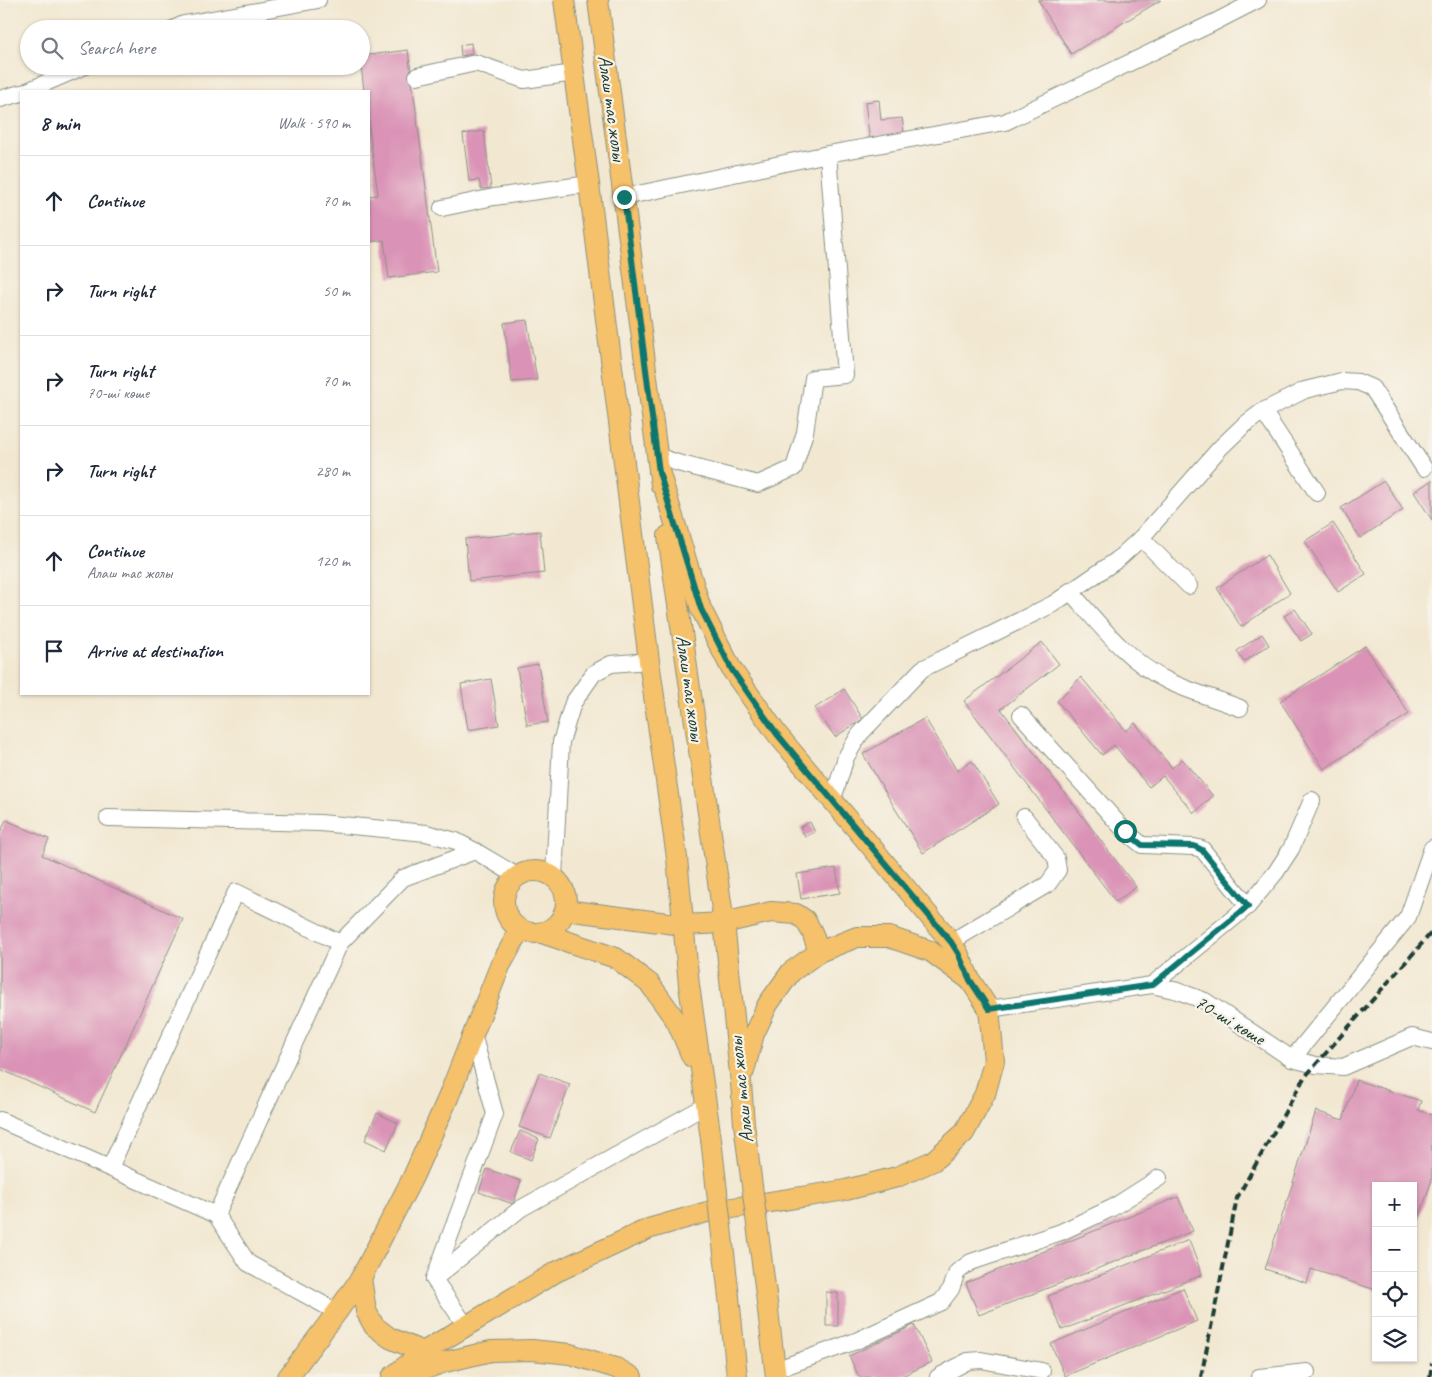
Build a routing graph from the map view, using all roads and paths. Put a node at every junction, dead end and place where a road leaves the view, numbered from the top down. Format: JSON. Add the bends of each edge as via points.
{"nodes":[{"id":1,"x":318,"y":0,"type":"edge"},
{"id":2,"x":564,"y":0,"type":"edge"},
{"id":3,"x":598,"y":0,"type":"edge"},
{"id":4,"x":1258,"y":0,"type":"edge"},
{"id":5,"x":206,"y":20,"type":"edge"},
{"id":6,"x":574,"y":73,"type":"junction"},
{"id":7,"x":64,"y":75,"type":"edge"},
{"id":8,"x":417,"y":76,"type":"dead end"},
{"id":9,"x":29,"y":90,"type":"edge"},
{"id":10,"x":20,"y":93,"type":"edge"},
{"id":11,"x":0,"y":99,"type":"edge"},
{"id":12,"x":828,"y":154,"type":"junction"},
{"id":13,"x":589,"y":184,"type":"junction"},
{"id":14,"x":624,"y":197,"type":"junction"},
{"id":15,"x":442,"y":208,"type":"dead end"},
{"id":16,"x":1263,"y":411,"type":"junction"},
{"id":17,"x":658,"y":464,"type":"junction"},
{"id":18,"x":1424,"y":468,"type":"dead end"},
{"id":19,"x":1317,"y":494,"type":"dead end"},
{"id":20,"x":1141,"y":538,"type":"junction"},
{"id":21,"x":1189,"y":586,"type":"dead end"},
{"id":22,"x":1070,"y":591,"type":"junction"},
{"id":23,"x":649,"y":661,"type":"junction"},
{"id":24,"x":1240,"y":708,"type":"dead end"},
{"id":25,"x":1021,"y":715,"type":"dead end"},
{"id":26,"x":832,"y":800,"type":"junction"},
{"id":27,"x":1312,"y":800,"type":"dead end"},
{"id":28,"x":1024,"y":816,"type":"dead end"},
{"id":29,"x":108,"y":818,"type":"dead end"},
{"id":30,"x":1432,"y":848,"type":"edge"},
{"id":31,"x":475,"y":851,"type":"junction"},
{"id":32,"x":517,"y":876,"type":"junction"},
{"id":33,"x":554,"y":877,"type":"junction"},
{"id":34,"x":1248,"y":906,"type":"junction"},
{"id":35,"x":566,"y":910,"type":"junction"},
{"id":36,"x":724,"y":923,"type":"junction"},
{"id":37,"x":683,"y":925,"type":"junction"},
{"id":38,"x":520,"y":930,"type":"junction"},
{"id":39,"x":542,"y":933,"type":"junction"},
{"id":40,"x":951,"y":942,"type":"junction"},
{"id":41,"x":340,"y":943,"type":"junction"},
{"id":42,"x":819,"y":952,"type":"junction"},
{"id":43,"x":970,"y":980,"type":"junction"},
{"id":44,"x":1152,"y":985,"type":"junction"},
{"id":45,"x":989,"y":1009,"type":"junction"},
{"id":46,"x":473,"y":1034,"type":"junction"},
{"id":47,"x":1432,"y":1042,"type":"edge"},
{"id":48,"x":1292,"y":1059,"type":"junction"},
{"id":49,"x":703,"y":1084,"type":"junction"},
{"id":50,"x":741,"y":1084,"type":"junction"},
{"id":51,"x":707,"y":1105,"type":"junction"},
{"id":52,"x":0,"y":1120,"type":"edge"},
{"id":53,"x":110,"y":1168,"type":"junction"},
{"id":54,"x":1159,"y":1178,"type":"dead end"},
{"id":55,"x":216,"y":1215,"type":"junction"},
{"id":56,"x":361,"y":1278,"type":"junction"},
{"id":57,"x":434,"y":1279,"type":"junction"},
{"id":58,"x":337,"y":1312,"type":"junction"},
{"id":59,"x":466,"y":1326,"type":"junction"},
{"id":60,"x":423,"y":1352,"type":"junction"},
{"id":61,"x":1042,"y":1371,"type":"dead end"},
{"id":62,"x":1307,"y":1372,"type":"dead end"},
{"id":63,"x":776,"y":1374,"type":"edge"},
{"id":64,"x":288,"y":1377,"type":"edge"},
{"id":65,"x":392,"y":1377,"type":"edge"},
{"id":66,"x":402,"y":1377,"type":"edge"},
{"id":67,"x":632,"y":1377,"type":"edge"},
{"id":68,"x":737,"y":1377,"type":"edge"},
{"id":69,"x":938,"y":1377,"type":"edge"},
{"id":70,"x":1259,"y":1377,"type":"edge"}],
"edges":[{"from":1,"to":5,"type":"lane"},
{"from":2,"to":6,"type":"main road","name":"Алаш тас жолы"},
{"from":3,"to":14,"type":"main road","name":"Алаш тас жолы"},
{"from":4,"to":12,"type":"lane","via":[[1005,122]]},
{"from":6,"to":8,"type":"lane","via":[[524,80],[476,63]]},
{"from":6,"to":13,"type":"main road","name":"Алаш тас жолы"},
{"from":7,"to":9,"type":"lane"},
{"from":10,"to":11,"type":"lane"},
{"from":12,"to":14,"type":"lane"},
{"from":12,"to":17,"type":"lane","via":[[845,375],[813,378],[805,432],[794,468],[758,484],[678,463]]},
{"from":13,"to":15,"type":"lane"},
{"from":13,"to":23,"type":"main road","name":"Алаш тас жолы"},
{"from":14,"to":17,"type":"main road","name":"Алаш тас жолы"},
{"from":16,"to":18,"type":"lane","via":[[1305,390],[1342,381],[1358,382],[1372,388]]},
{"from":16,"to":19,"type":"lane"},
{"from":16,"to":20,"type":"lane","via":[[1220,448]]},
{"from":17,"to":26,"type":"main road","via":[[701,609],[732,670],[777,734]]},
{"from":17,"to":36,"type":"main road","name":"Алаш тас жолы"},
{"from":20,"to":21,"type":"lane"},
{"from":20,"to":22,"type":"lane","via":[[1117,560]]},
{"from":22,"to":24,"type":"lane","via":[[1134,660],[1168,681]]},
{"from":22,"to":26,"type":"lane","via":[[1053,604],[922,669],[860,734],[846,757]]},
{"from":23,"to":33,"type":"lane","via":[[611,664],[594,674],[573,703],[561,742]]},
{"from":23,"to":37,"type":"main road","name":"Алаш тас жолы","via":[[677,858]]},
{"from":25,"to":34,"type":"lane","via":[[1134,840],[1142,845],[1194,846],[1202,850]]},
{"from":26,"to":40,"type":"main road"},
{"from":27,"to":34,"type":"lane","via":[[1291,848]]},
{"from":28,"to":40,"type":"lane","via":[[1056,858],[1058,870],[1048,884]]},
{"from":29,"to":31,"type":"lane","via":[[320,824],[426,833],[456,841]]},
{"from":30,"to":48,"type":"lane","via":[[1408,917]]},
{"from":31,"to":32,"type":"lane"},
{"from":31,"to":41,"type":"lane","via":[[403,878]]},
{"from":32,"to":33,"type":"main road","via":[[536,871]]},
{"from":32,"to":38,"type":"main road","via":[[505,894],[504,904],[512,924]]},
{"from":33,"to":35,"type":"main road","via":[[565,892]]},
{"from":34,"to":44,"type":"lane"},
{"from":35,"to":37,"type":"main road"},
{"from":35,"to":39,"type":"main road","via":[[557,925]]},
{"from":36,"to":37,"type":"main road"},
{"from":36,"to":42,"type":"main road","via":[[771,912],[796,914],[805,920]]},
{"from":36,"to":50,"type":"main road","name":"Алаш тас жолы"},
{"from":37,"to":49,"type":"main road","name":"Алаш тас жолы"},
{"from":38,"to":39,"type":"main road"},
{"from":38,"to":46,"type":"main road","via":[[500,966]]},
{"from":39,"to":49,"type":"main road","via":[[616,958],[650,984],[677,1022]]},
{"from":40,"to":43,"type":"main road"},
{"from":41,"to":53,"type":"lane","via":[[236,892]]},
{"from":41,"to":55,"type":"lane"},
{"from":42,"to":43,"type":"main road","via":[[857,937],[889,937],[930,951]]},
{"from":42,"to":50,"type":"main road","via":[[791,972],[768,1004],[754,1034]]},
{"from":43,"to":45,"type":"main road"},
{"from":44,"to":45,"type":"lane","name":"70-ші көше"},
{"from":44,"to":48,"type":"lane","name":"70-ші көше","via":[[1205,1001]]},
{"from":45,"to":59,"type":"main road","via":[[994,1061],[986,1094],[964,1133],[933,1160],[897,1178],[707,1212],[648,1229],[556,1272]]},
{"from":46,"to":56,"type":"main road","via":[[413,1177]]},
{"from":46,"to":57,"type":"lane","via":[[495,1114]]},
{"from":47,"to":48,"type":"lane","name":"70-ші көше","via":[[1412,1037],[1343,1067]]},
{"from":49,"to":51,"type":"main road","name":"Алаш тас жолы"},
{"from":50,"to":63,"type":"main road","name":"Алаш тас жолы","bridge":true},
{"from":51,"to":57,"type":"lane","via":[[520,1209]]},
{"from":51,"to":68,"type":"main road","name":"Алаш тас жолы","bridge":true},
{"from":52,"to":53,"type":"lane"},
{"from":53,"to":55,"type":"lane"},
{"from":54,"to":63,"type":"lane","via":[[1112,1208],[1061,1232],[971,1262],[957,1272],[951,1289],[940,1302]]},
{"from":55,"to":58,"type":"lane","via":[[248,1263]]},
{"from":56,"to":58,"type":"main road"},
{"from":56,"to":60,"type":"main road","via":[[366,1311],[374,1326],[390,1338]]},
{"from":57,"to":59,"type":"lane"},
{"from":58,"to":64,"type":"main road"},
{"from":59,"to":60,"type":"main road"},
{"from":60,"to":65,"type":"main road"},
{"from":61,"to":69,"type":"lane","via":[[981,1360],[968,1361]]},
{"from":62,"to":70,"type":"lane"},
{"from":66,"to":67,"type":"main road","via":[[491,1351],[532,1350],[570,1354],[616,1368]]}]}
